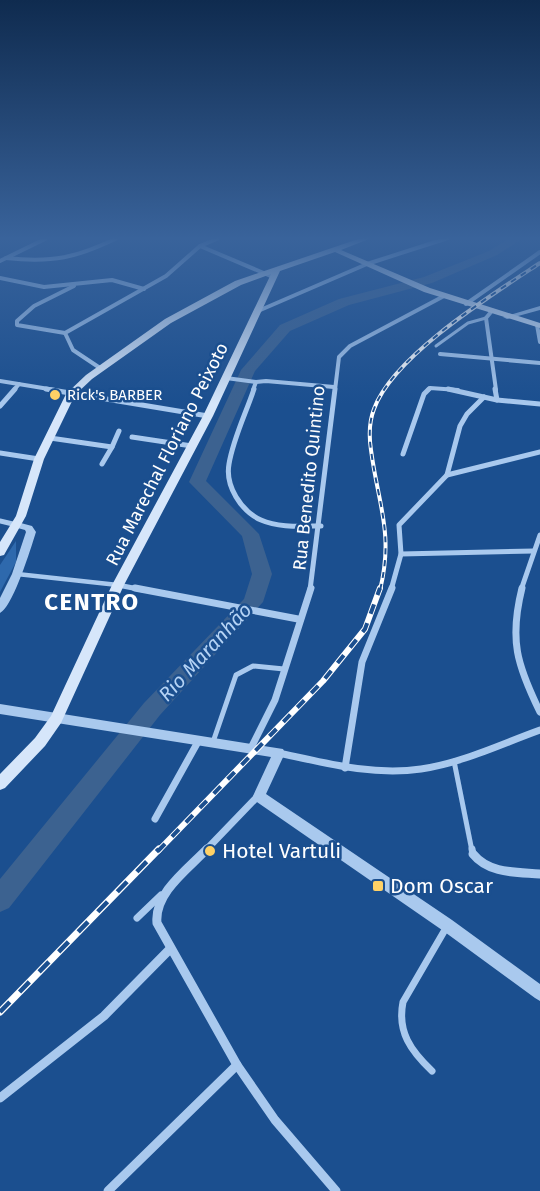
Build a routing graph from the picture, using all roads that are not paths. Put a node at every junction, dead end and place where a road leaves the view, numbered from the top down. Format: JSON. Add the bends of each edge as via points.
{"nodes":[{"id":1,"x":60,"y":293,"type":"edge"},
{"id":2,"x":138,"y":293,"type":"edge"},
{"id":3,"x":220,"y":293,"type":"edge"},
{"id":4,"x":264,"y":293,"type":"edge"},
{"id":5,"x":301,"y":293,"type":"edge"},
{"id":6,"x":435,"y":293,"type":"edge"},
{"id":7,"x":482,"y":293,"type":"edge"},
{"id":8,"x":444,"y":296,"type":"junction"},
{"id":9,"x":466,"y":304,"type":"junction"},
{"id":10,"x":540,"y":308,"type":"edge"},
{"id":11,"x":258,"y":311,"type":"junction"},
{"id":12,"x":489,"y":315,"type":"junction"},
{"id":13,"x":507,"y":316,"type":"junction"},
{"id":14,"x":538,"y":326,"type":"edge"},
{"id":15,"x":65,"y":333,"type":"junction"},
{"id":16,"x":540,"y":342,"type":"edge"},
{"id":17,"x":436,"y":346,"type":"dead end"},
{"id":18,"x":440,"y":354,"type":"dead end"},
{"id":19,"x":493,"y":359,"type":"junction"},
{"id":20,"x":540,"y":363,"type":"edge"},
{"id":21,"x":99,"y":368,"type":"junction"},
{"id":22,"x":230,"y":379,"type":"junction"},
{"id":23,"x":0,"y":381,"type":"edge"},
{"id":24,"x":256,"y":382,"type":"junction"},
{"id":25,"x":19,"y":384,"type":"junction"},
{"id":26,"x":334,"y":387,"type":"junction"},
{"id":27,"x":71,"y":394,"type":"junction"},
{"id":28,"x":484,"y":397,"type":"junction"},
{"id":29,"x":497,"y":399,"type":"junction"},
{"id":30,"x":540,"y":404,"type":"edge"},
{"id":31,"x":0,"y":406,"type":"edge"},
{"id":32,"x":208,"y":416,"type":"junction"},
{"id":33,"x":119,"y":431,"type":"dead end"},
{"id":34,"x":132,"y":437,"type":"dead end"},
{"id":35,"x":50,"y":438,"type":"junction"},
{"id":36,"x":192,"y":446,"type":"junction"},
{"id":37,"x":112,"y":447,"type":"junction"},
{"id":38,"x":540,"y":452,"type":"edge"},
{"id":39,"x":0,"y":453,"type":"edge"},
{"id":40,"x":403,"y":454,"type":"dead end"},
{"id":41,"x":39,"y":459,"type":"junction"},
{"id":42,"x":102,"y":464,"type":"dead end"},
{"id":43,"x":447,"y":475,"type":"junction"},
{"id":44,"x":19,"y":520,"type":"junction"},
{"id":45,"x":0,"y":521,"type":"edge"},
{"id":46,"x":321,"y":526,"type":"junction"},
{"id":47,"x":540,"y":535,"type":"edge"},
{"id":48,"x":534,"y":551,"type":"junction"},
{"id":49,"x":0,"y":552,"type":"edge"},
{"id":50,"x":401,"y":554,"type":"junction"},
{"id":51,"x":16,"y":574,"type":"junction"},
{"id":52,"x":118,"y":585,"type":"junction"},
{"id":53,"x":0,"y":609,"type":"edge"},
{"id":54,"x":298,"y":619,"type":"junction"},
{"id":55,"x":285,"y":669,"type":"junction"},
{"id":56,"x":0,"y":709,"type":"edge"},
{"id":57,"x":540,"y":712,"type":"edge"},
{"id":58,"x":56,"y":719,"type":"junction"},
{"id":59,"x":540,"y":730,"type":"edge"},
{"id":60,"x":199,"y":739,"type":"junction"},
{"id":61,"x":213,"y":742,"type":"junction"},
{"id":62,"x":250,"y":748,"type":"junction"},
{"id":63,"x":279,"y":753,"type":"junction"},
{"id":64,"x":454,"y":761,"type":"junction"},
{"id":65,"x":345,"y":768,"type":"junction"},
{"id":66,"x":0,"y":784,"type":"edge"},
{"id":67,"x":259,"y":796,"type":"junction"},
{"id":68,"x":155,"y":819,"type":"dead end"},
{"id":69,"x":473,"y":854,"type":"joint"},
{"id":70,"x":540,"y":874,"type":"edge"},
{"id":71,"x":168,"y":889,"type":"junction"},
{"id":72,"x":136,"y":918,"type":"dead end"},
{"id":73,"x":447,"y":925,"type":"junction"},
{"id":74,"x":170,"y":949,"type":"junction"},
{"id":75,"x":540,"y":993,"type":"edge"},
{"id":76,"x":237,"y":1065,"type":"junction"},
{"id":77,"x":432,"y":1071,"type":"dead end"},
{"id":78,"x":0,"y":1098,"type":"edge"},
{"id":79,"x":108,"y":1191,"type":"edge"},
{"id":80,"x":336,"y":1191,"type":"edge"}],
"edges":[{"from":1,"to":15,"type":"street","via":[[34,306],[17,325]]},
{"from":2,"to":15,"type":"street"},
{"from":3,"to":21,"type":"main road","via":[[168,321]]},
{"from":4,"to":11,"type":"main road","name":"Rua Marechal Floriano Peixoto"},
{"from":5,"to":11,"type":"street"},
{"from":6,"to":8,"type":"main road"},
{"from":7,"to":9,"type":"street"},
{"from":8,"to":9,"type":"main road"},
{"from":8,"to":26,"type":"street","name":"Rua Benedito Quintino","via":[[345,350],[339,357]]},
{"from":9,"to":12,"type":"main road"},
{"from":10,"to":13,"type":"street"},
{"from":11,"to":22,"type":"main road","name":"Rua Marechal Floriano Peixoto"},
{"from":12,"to":13,"type":"main road"},
{"from":12,"to":17,"type":"lane","via":[[468,323]]},
{"from":12,"to":19,"type":"street"},
{"from":13,"to":14,"type":"main road"},
{"from":14,"to":16,"type":"street"},
{"from":15,"to":21,"type":"street","via":[[74,351]]},
{"from":18,"to":19,"type":"street"},
{"from":19,"to":20,"type":"street"},
{"from":19,"to":29,"type":"street"},
{"from":21,"to":27,"type":"main road"},
{"from":22,"to":24,"type":"street"},
{"from":22,"to":32,"type":"main road","name":"Rua Marechal Floriano Peixoto"},
{"from":23,"to":25,"type":"street"},
{"from":24,"to":26,"type":"street"},
{"from":24,"to":46,"type":"street","via":[[229,464],[229,486],[260,520],[279,525]]},
{"from":25,"to":27,"type":"street"},
{"from":25,"to":31,"type":"street"},
{"from":26,"to":46,"type":"street","name":"Rua Benedito Quintino"},
{"from":27,"to":32,"type":"street"},
{"from":27,"to":35,"type":"main road"},
{"from":28,"to":29,"type":"street"},
{"from":28,"to":40,"type":"street","via":[[442,387],[427,390]]},
{"from":28,"to":43,"type":"street","via":[[460,426]]},
{"from":29,"to":30,"type":"street"},
{"from":32,"to":36,"type":"main road","name":"Rua Marechal Floriano Peixoto"},
{"from":33,"to":37,"type":"street"},
{"from":34,"to":36,"type":"street"},
{"from":35,"to":37,"type":"street"},
{"from":35,"to":41,"type":"main road"},
{"from":36,"to":52,"type":"main road","name":"Rua Marechal Floriano Peixoto"},
{"from":37,"to":42,"type":"street"},
{"from":38,"to":43,"type":"street"},
{"from":39,"to":41,"type":"street"},
{"from":41,"to":44,"type":"main road"},
{"from":43,"to":50,"type":"street","via":[[401,522]]},
{"from":44,"to":45,"type":"street"},
{"from":44,"to":49,"type":"main road"},
{"from":44,"to":51,"type":"street","via":[[31,532]]},
{"from":46,"to":54,"type":"street","name":"Rua Benedito Quintino","via":[[313,581]]},
{"from":47,"to":48,"type":"street"},
{"from":48,"to":50,"type":"street"},
{"from":48,"to":57,"type":"street","via":[[514,642],[521,674]]},
{"from":50,"to":65,"type":"street","via":[[389,597],[362,662]]},
{"from":51,"to":52,"type":"street"},
{"from":51,"to":53,"type":"street"},
{"from":52,"to":54,"type":"street"},
{"from":52,"to":58,"type":"main road","name":"Rua Marechal Floriano Peixoto"},
{"from":54,"to":55,"type":"street","name":"Rua Benedito Quintino"},
{"from":55,"to":61,"type":"lane","via":[[258,664],[244,667],[236,675]]},
{"from":55,"to":62,"type":"street","name":"Rua Benedito Quintino","via":[[267,720]]},
{"from":56,"to":58,"type":"street"},
{"from":58,"to":60,"type":"street"},
{"from":58,"to":66,"type":"main road","name":"Rua Marechal Floriano Peixoto"},
{"from":59,"to":64,"type":"street"},
{"from":60,"to":61,"type":"street"},
{"from":60,"to":68,"type":"street"},
{"from":61,"to":62,"type":"street"},
{"from":62,"to":63,"type":"street"},
{"from":63,"to":65,"type":"street"},
{"from":63,"to":67,"type":"street"},
{"from":64,"to":65,"type":"street","via":[[389,771]]},
{"from":64,"to":69,"type":"lane"},
{"from":67,"to":71,"type":"street"},
{"from":67,"to":73,"type":"street"},
{"from":69,"to":70,"type":"street","via":[[491,867]]},
{"from":71,"to":72,"type":"lane"},
{"from":71,"to":74,"type":"street","via":[[156,913]]},
{"from":73,"to":75,"type":"street"},
{"from":73,"to":77,"type":"lane","via":[[399,1015],[411,1051]]},
{"from":74,"to":76,"type":"street"},
{"from":74,"to":78,"type":"street","via":[[104,1016]]},
{"from":76,"to":79,"type":"street"},
{"from":76,"to":80,"type":"street","via":[[275,1120]]}]}
